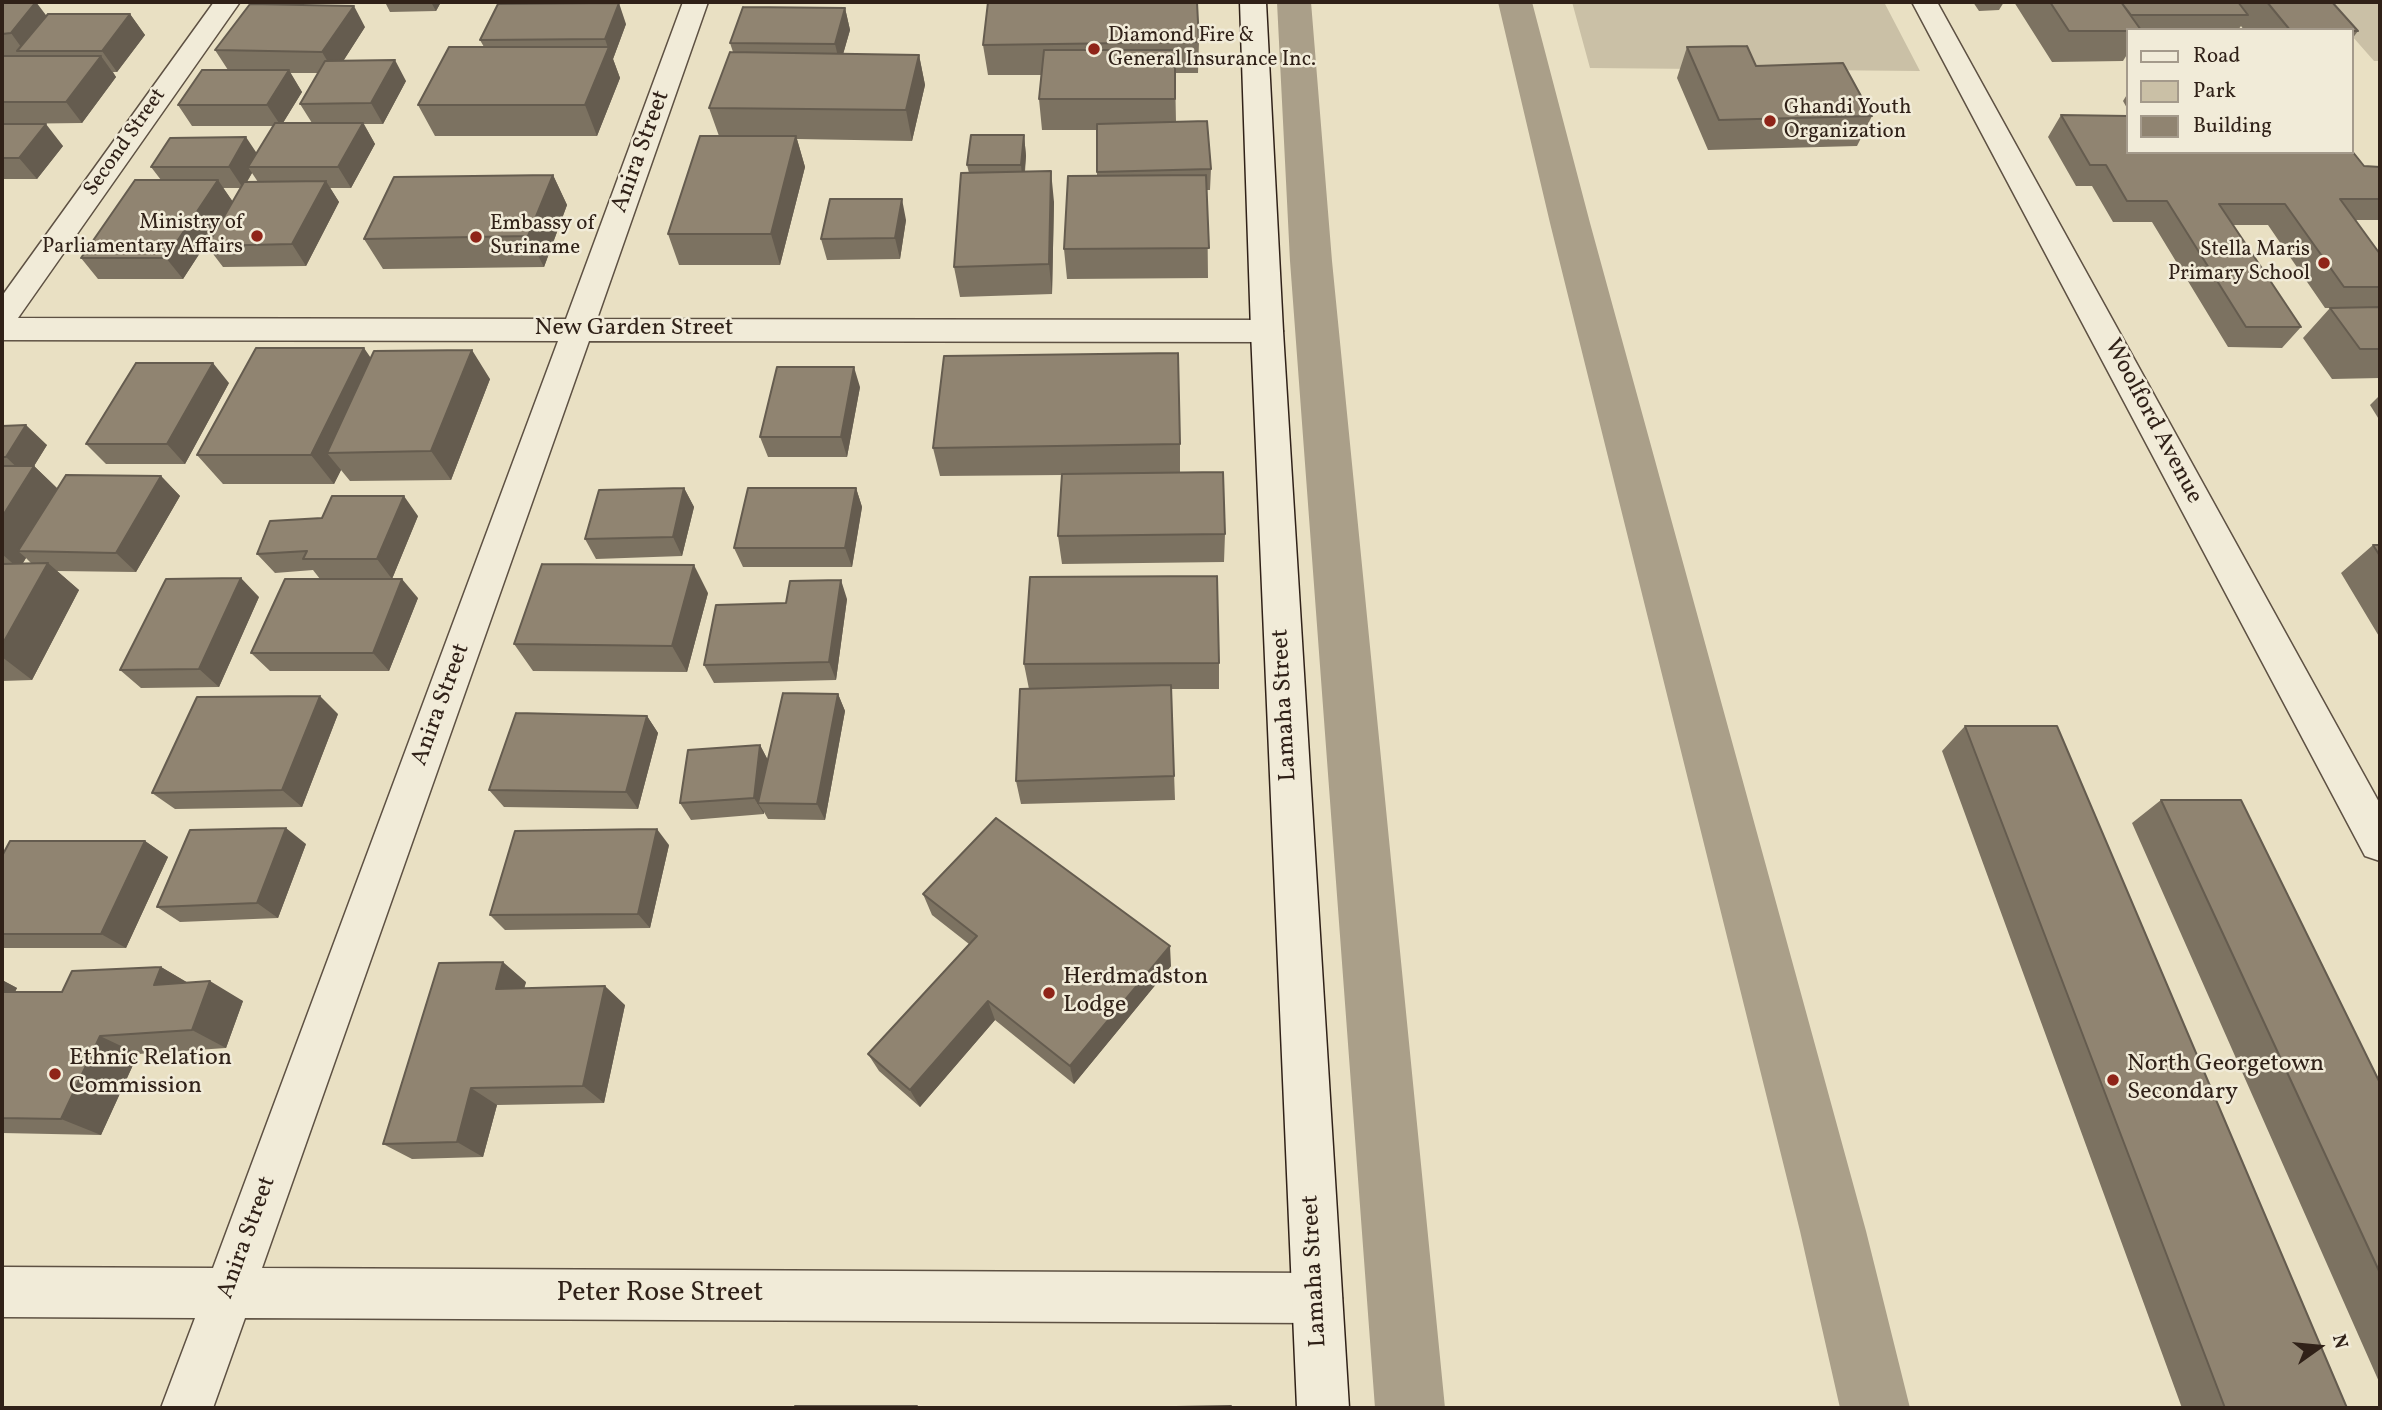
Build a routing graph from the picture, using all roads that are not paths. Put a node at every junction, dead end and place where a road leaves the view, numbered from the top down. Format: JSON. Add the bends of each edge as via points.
{"nodes":[{"id":1,"x":227,"y":2,"type":"edge"},
{"id":2,"x":696,"y":2,"type":"edge"},
{"id":3,"x":1253,"y":2,"type":"edge"},
{"id":4,"x":1924,"y":2,"type":"edge"},
{"id":5,"x":2,"y":318,"type":"edge"},
{"id":6,"x":2,"y":329,"type":"edge"},
{"id":7,"x":578,"y":330,"type":"junction"},
{"id":8,"x":1267,"y":331,"type":"junction"},
{"id":9,"x":2380,"y":843,"type":"edge"},
{"id":10,"x":2,"y":1292,"type":"edge"},
{"id":11,"x":229,"y":1293,"type":"junction"},
{"id":12,"x":1317,"y":1298,"type":"junction"},
{"id":13,"x":187,"y":1408,"type":"edge"},
{"id":14,"x":1323,"y":1408,"type":"edge"}],
"edges":[{"from":1,"to":5,"type":"street","name":"Second Street"},
{"from":2,"to":7,"type":"street","name":"Anira Street"},
{"from":3,"to":8,"type":"street","name":"Lamaha Street"},
{"from":4,"to":9,"type":"street","name":"Woolford Avenue"},
{"from":6,"to":7,"type":"street","name":"New Garden Street"},
{"from":7,"to":8,"type":"street","name":"New Garden Street"},
{"from":7,"to":11,"type":"street","name":"Anira Street"},
{"from":8,"to":12,"type":"street","name":"Lamaha Street"},
{"from":10,"to":11,"type":"street","name":"Peter Rose Street"},
{"from":11,"to":12,"type":"street","name":"Peter Rose Street"},
{"from":11,"to":13,"type":"street","name":"Anira Street"},
{"from":12,"to":14,"type":"street","name":"Lamaha Street"}]}
